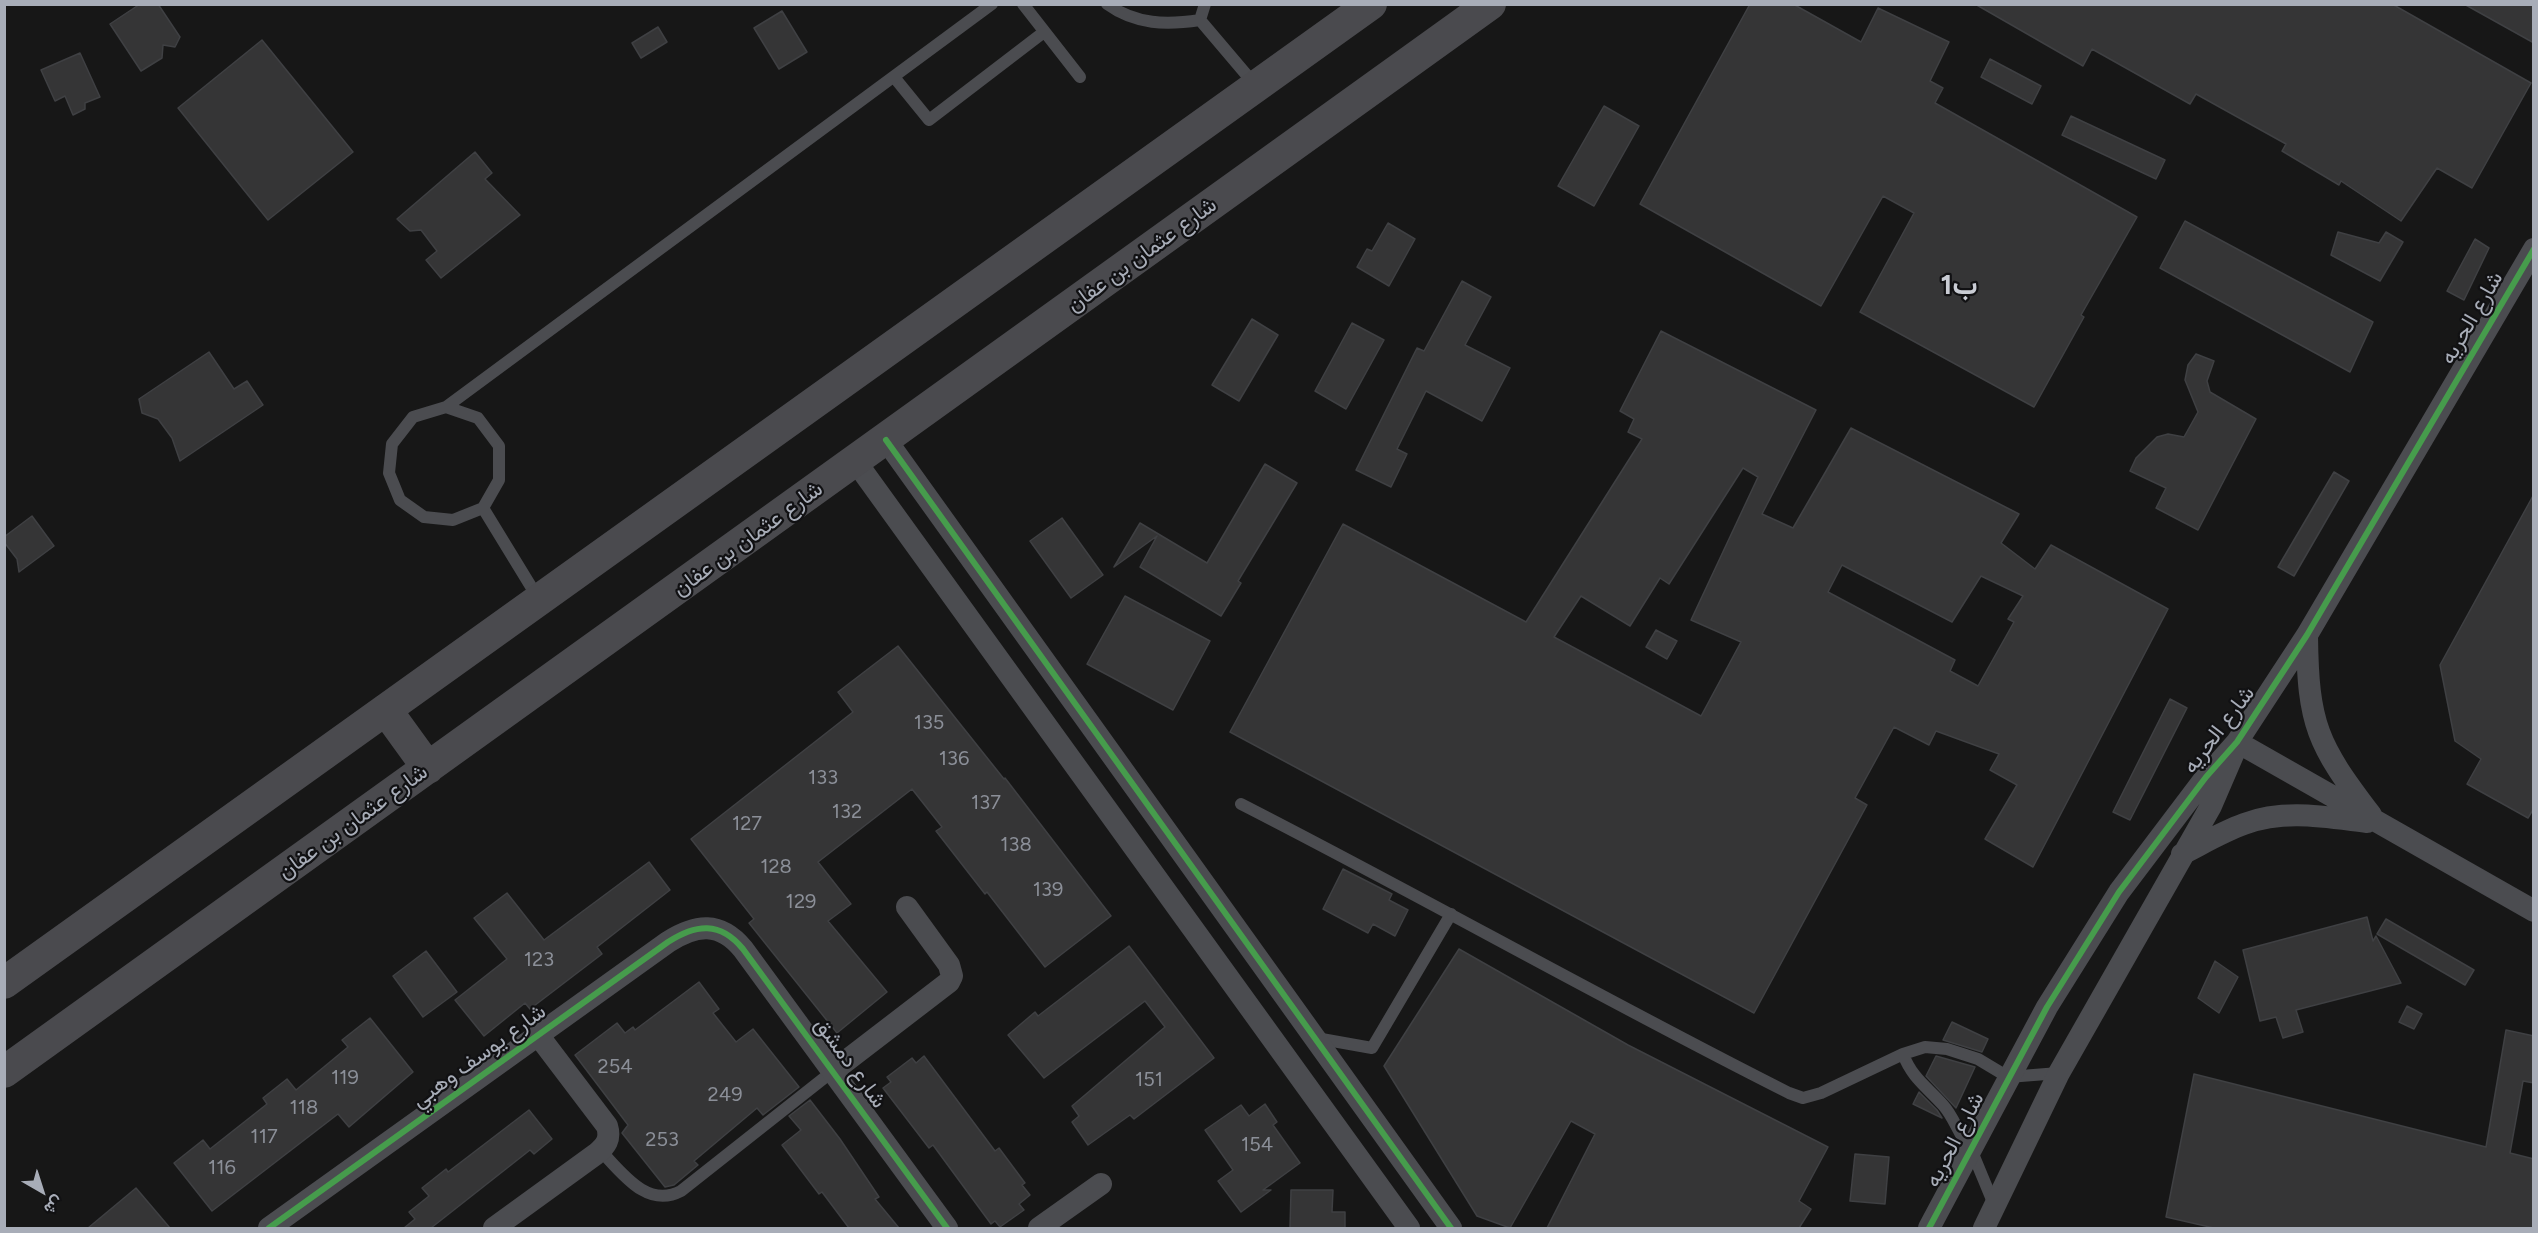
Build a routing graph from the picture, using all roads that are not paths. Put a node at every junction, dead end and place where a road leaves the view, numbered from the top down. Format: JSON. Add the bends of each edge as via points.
{"nodes":[{"id":1,"x":992,"y":4,"type":"edge"},
{"id":2,"x":1023,"y":4,"type":"edge"},
{"id":3,"x":1107,"y":4,"type":"edge"},
{"id":4,"x":1205,"y":4,"type":"edge"},
{"id":5,"x":1371,"y":4,"type":"edge"},
{"id":6,"x":1490,"y":4,"type":"edge"},
{"id":7,"x":1200,"y":20,"type":"junction"},
{"id":8,"x":1044,"y":32,"type":"junction"},
{"id":9,"x":894,"y":77,"type":"junction"},
{"id":10,"x":1080,"y":77,"type":"dead end"},
{"id":11,"x":1257,"y":86,"type":"junction"},
{"id":12,"x":2534,"y":249,"type":"edge"},
{"id":13,"x":446,"y":407,"type":"junction"},
{"id":14,"x":886,"y":440,"type":"junction"},
{"id":15,"x":856,"y":462,"type":"junction"},
{"id":16,"x":483,"y":508,"type":"junction"},
{"id":17,"x":539,"y":599,"type":"junction"},
{"id":18,"x":2307,"y":635,"type":"junction"},
{"id":19,"x":1038,"y":652,"type":"junction"},
{"id":20,"x":1009,"y":674,"type":"junction"},
{"id":21,"x":386,"y":710,"type":"junction"},
{"id":22,"x":1088,"y":723,"type":"junction"},
{"id":23,"x":2237,"y":742,"type":"junction"},
{"id":24,"x":1059,"y":743,"type":"junction"},
{"id":25,"x":428,"y":768,"type":"junction"},
{"id":26,"x":1241,"y":804,"type":"dead end"},
{"id":27,"x":2377,"y":823,"type":"junction"},
{"id":28,"x":2182,"y":854,"type":"junction"},
{"id":29,"x":907,"y":907,"type":"dead end"},
{"id":30,"x":2534,"y":911,"type":"edge"},
{"id":31,"x":1451,"y":914,"type":"junction"},
{"id":32,"x":715,"y":928,"type":"joint"},
{"id":33,"x":4,"y":982,"type":"edge"},
{"id":34,"x":538,"y":1035,"type":"junction"},
{"id":35,"x":1314,"y":1037,"type":"junction"},
{"id":36,"x":1903,"y":1054,"type":"junction"},
{"id":37,"x":833,"y":1071,"type":"junction"},
{"id":38,"x":4,"y":1072,"type":"edge"},
{"id":39,"x":2059,"y":1073,"type":"junction"},
{"id":40,"x":2008,"y":1077,"type":"junction"},
{"id":41,"x":1971,"y":1149,"type":"junction"},
{"id":42,"x":600,"y":1150,"type":"junction"},
{"id":43,"x":1101,"y":1184,"type":"dead end"},
{"id":44,"x":1995,"y":1208,"type":"junction"},
{"id":45,"x":269,"y":1228,"type":"edge"},
{"id":46,"x":494,"y":1228,"type":"edge"},
{"id":47,"x":947,"y":1228,"type":"edge"},
{"id":48,"x":1039,"y":1228,"type":"edge"},
{"id":49,"x":1409,"y":1228,"type":"edge"},
{"id":50,"x":1451,"y":1228,"type":"edge"},
{"id":51,"x":1929,"y":1228,"type":"edge"},
{"id":52,"x":1984,"y":1228,"type":"edge"}],
"edges":[{"from":1,"to":9,"type":"lane"},
{"from":2,"to":8,"type":"lane"},
{"from":3,"to":7,"type":"lane","via":[[1137,20],[1166,25]]},
{"from":4,"to":7,"type":"lane"},
{"from":5,"to":11,"type":"main road"},
{"from":6,"to":14,"type":"main road","name":"شارع عثمان بن عفان"},
{"from":7,"to":11,"type":"lane"},
{"from":8,"to":9,"type":"lane","via":[[929,120]]},
{"from":8,"to":10,"type":"lane"},
{"from":9,"to":13,"type":"lane"},
{"from":11,"to":17,"type":"main road"},
{"from":12,"to":18,"type":"street","name":"شارع الحريه"},
{"from":13,"to":16,"type":"lane","via":[[478,418],[499,446],[499,480]]},
{"from":13,"to":16,"type":"lane","via":[[413,417],[392,444],[389,473],[400,500],[424,517],[453,520]]},
{"from":14,"to":15,"type":"main road","name":"شارع عثمان بن عفان"},
{"from":14,"to":19,"type":"street"},
{"from":15,"to":20,"type":"street"},
{"from":15,"to":25,"type":"main road","name":"شارع عثمان بن عفان"},
{"from":16,"to":17,"type":"lane"},
{"from":17,"to":21,"type":"main road"},
{"from":18,"to":23,"type":"street","name":"شارع الحريه"},
{"from":18,"to":27,"type":"street","via":[[2308,688],[2318,734],[2341,776]]},
{"from":19,"to":20,"type":"street"},
{"from":19,"to":22,"type":"street"},
{"from":20,"to":24,"type":"street"},
{"from":21,"to":25,"type":"main road"},
{"from":21,"to":33,"type":"main road"},
{"from":22,"to":24,"type":"street"},
{"from":22,"to":35,"type":"street"},
{"from":23,"to":27,"type":"street"},
{"from":23,"to":28,"type":"street","name":"شارع الحريه","via":[[2216,796]]},
{"from":23,"to":40,"type":"street","name":"شارع الحريه","via":[[2119,892]]},
{"from":24,"to":49,"type":"street"},
{"from":25,"to":38,"type":"main road","name":"شارع عثمان بن عفان"},
{"from":26,"to":31,"type":"lane"},
{"from":27,"to":28,"type":"street","via":[[2317,816],[2268,817],[2244,824]]},
{"from":27,"to":30,"type":"street"},
{"from":28,"to":39,"type":"street","name":"شارع الحريه"},
{"from":29,"to":37,"type":"street","via":[[949,965],[950,982]]},
{"from":31,"to":35,"type":"lane","via":[[1372,1048]]},
{"from":31,"to":36,"type":"lane","via":[[1649,1023],[1789,1094],[1803,1098],[1821,1093]]},
{"from":32,"to":34,"type":"street","name":"شارع يوسف وهبي","via":[[703,926],[681,934]]},
{"from":32,"to":37,"type":"street","name":"شارع دمشق","via":[[738,943]]},
{"from":34,"to":42,"type":"street","via":[[608,1126],[609,1137]]},
{"from":34,"to":45,"type":"street","name":"شارع يوسف وهبي"},
{"from":35,"to":50,"type":"street"},
{"from":36,"to":40,"type":"lane","via":[[1925,1047],[1947,1049],[1978,1059]]},
{"from":36,"to":41,"type":"lane","via":[[1912,1075],[1944,1106]]},
{"from":37,"to":42,"type":"lane","via":[[669,1197],[645,1192]]},
{"from":37,"to":47,"type":"street","name":"شارع دمشق"},
{"from":39,"to":40,"type":"lane"},
{"from":39,"to":44,"type":"street","name":"شارع الحريه"},
{"from":40,"to":41,"type":"street","name":"شارع الحريه"},
{"from":41,"to":44,"type":"lane"},
{"from":41,"to":51,"type":"street","name":"شارع الحريه"},
{"from":42,"to":46,"type":"street"},
{"from":43,"to":48,"type":"street"},
{"from":44,"to":52,"type":"street","name":"شارع الحريه"}]}
